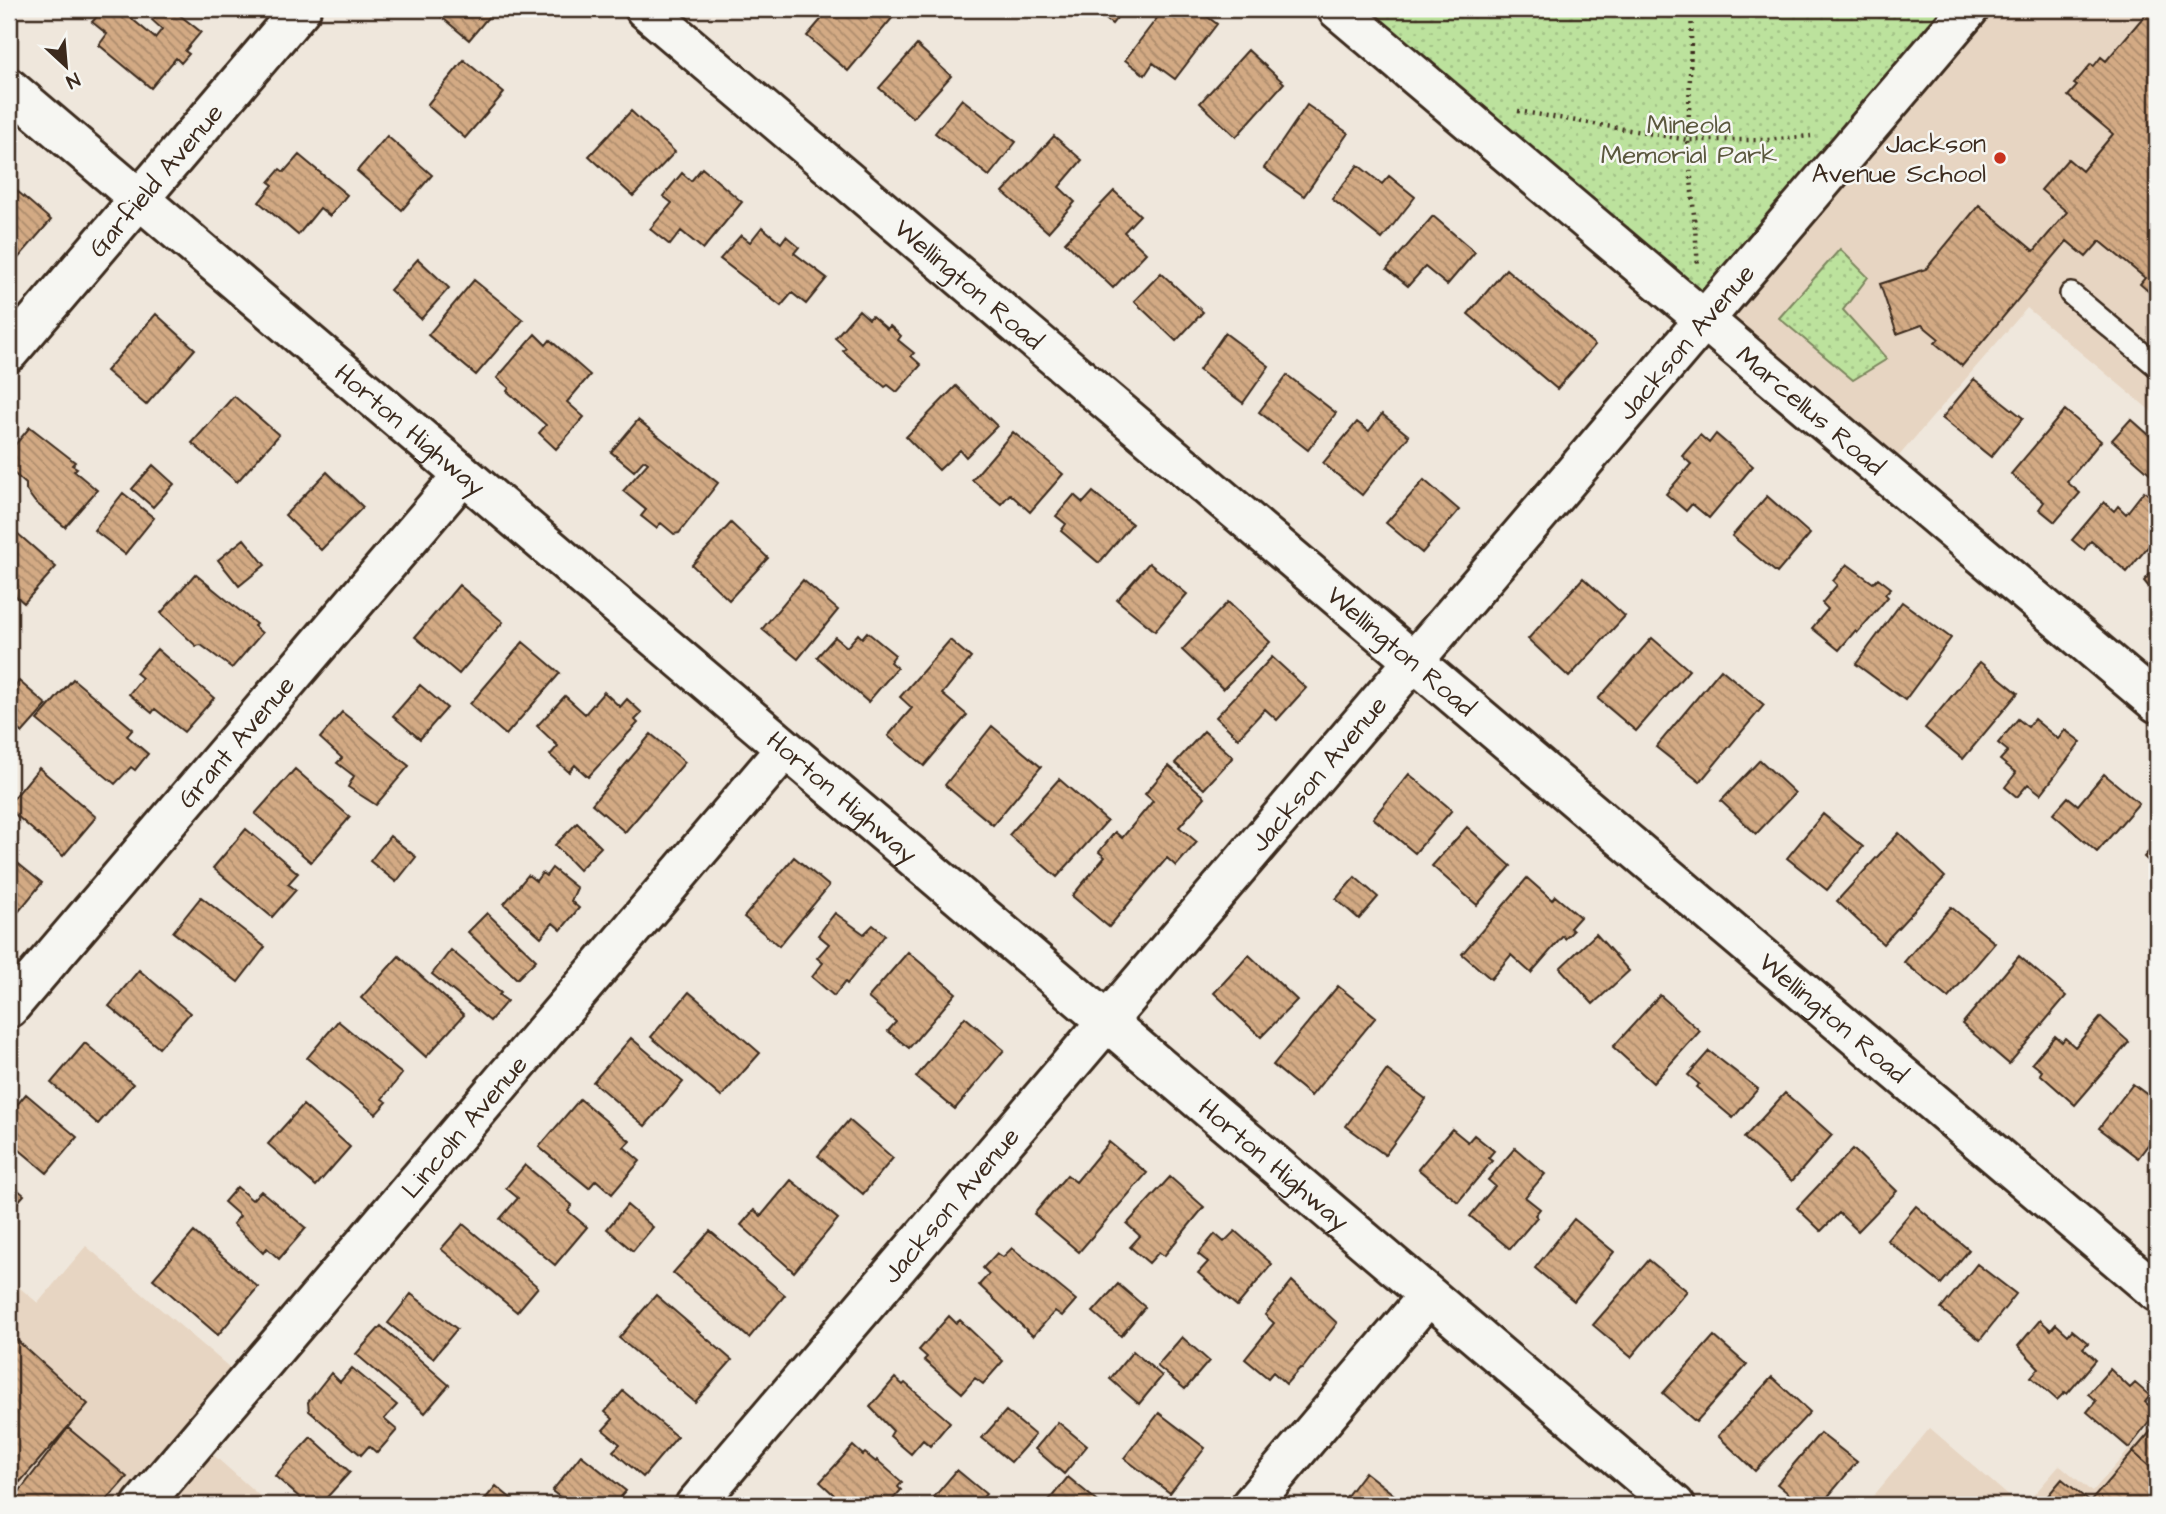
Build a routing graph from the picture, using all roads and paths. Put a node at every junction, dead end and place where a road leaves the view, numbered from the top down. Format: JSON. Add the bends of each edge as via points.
{"nodes":[{"id":1,"x":301,"y":9,"type":"edge"},
{"id":2,"x":645,"y":9,"type":"edge"},
{"id":3,"x":1337,"y":9,"type":"edge"},
{"id":4,"x":1692,"y":9,"type":"edge"},
{"id":5,"x":1969,"y":9,"type":"edge"},
{"id":6,"x":9,"y":88,"type":"edge"},
{"id":7,"x":1509,"y":110,"type":"dead end"},
{"id":8,"x":1865,"y":132,"type":"junction"},
{"id":9,"x":1688,"y":140,"type":"junction"},
{"id":10,"x":139,"y":199,"type":"junction"},
{"id":11,"x":2071,"y":294,"type":"dead end"},
{"id":12,"x":1703,"y":321,"type":"junction"},
{"id":13,"x":9,"y":352,"type":"edge"},
{"id":14,"x":2157,"y":366,"type":"edge"},
{"id":15,"x":463,"y":475,"type":"junction"},
{"id":16,"x":1413,"y":662,"type":"junction"},
{"id":17,"x":2157,"y":704,"type":"edge"},
{"id":18,"x":785,"y":748,"type":"junction"},
{"id":19,"x":9,"y":1008,"type":"edge"},
{"id":20,"x":1107,"y":1022,"type":"junction"},
{"id":21,"x":2157,"y":1293,"type":"edge"},
{"id":22,"x":1428,"y":1296,"type":"junction"},
{"id":23,"x":142,"y":1505,"type":"edge"},
{"id":24,"x":695,"y":1505,"type":"edge"},
{"id":25,"x":1251,"y":1505,"type":"edge"},
{"id":26,"x":1675,"y":1505,"type":"edge"}],
"edges":[{"from":1,"to":10,"type":"street","name":"Garfield Avenue"},
{"from":2,"to":16,"type":"street","name":"Wellington Road"},
{"from":3,"to":12,"type":"street","name":"Marcellus Road"},
{"from":4,"to":9,"type":"path"},
{"from":5,"to":8,"type":"street","name":"Jackson Avenue"},
{"from":6,"to":10,"type":"street","name":"Horton Highway"},
{"from":7,"to":9,"type":"path"},
{"from":8,"to":9,"type":"path","via":[[1767,140]]},
{"from":8,"to":12,"type":"street","name":"Jackson Avenue"},
{"from":9,"to":12,"type":"path"},
{"from":10,"to":13,"type":"street","name":"Garfield Avenue"},
{"from":10,"to":15,"type":"street","name":"Horton Highway"},
{"from":11,"to":14,"type":"lane"},
{"from":12,"to":16,"type":"street","name":"Jackson Avenue"},
{"from":12,"to":17,"type":"street","name":"Marcellus Road"},
{"from":15,"to":18,"type":"street","name":"Horton Highway"},
{"from":15,"to":19,"type":"street","name":"Grant Avenue"},
{"from":16,"to":20,"type":"street","name":"Jackson Avenue"},
{"from":16,"to":21,"type":"street","name":"Wellington Road"},
{"from":18,"to":20,"type":"street","name":"Horton Highway"},
{"from":18,"to":23,"type":"street","name":"Lincoln Avenue"},
{"from":20,"to":22,"type":"street","name":"Horton Highway"},
{"from":20,"to":24,"type":"street","name":"Jackson Avenue"},
{"from":22,"to":25,"type":"street"},
{"from":22,"to":26,"type":"street","name":"Horton Highway"}]}
